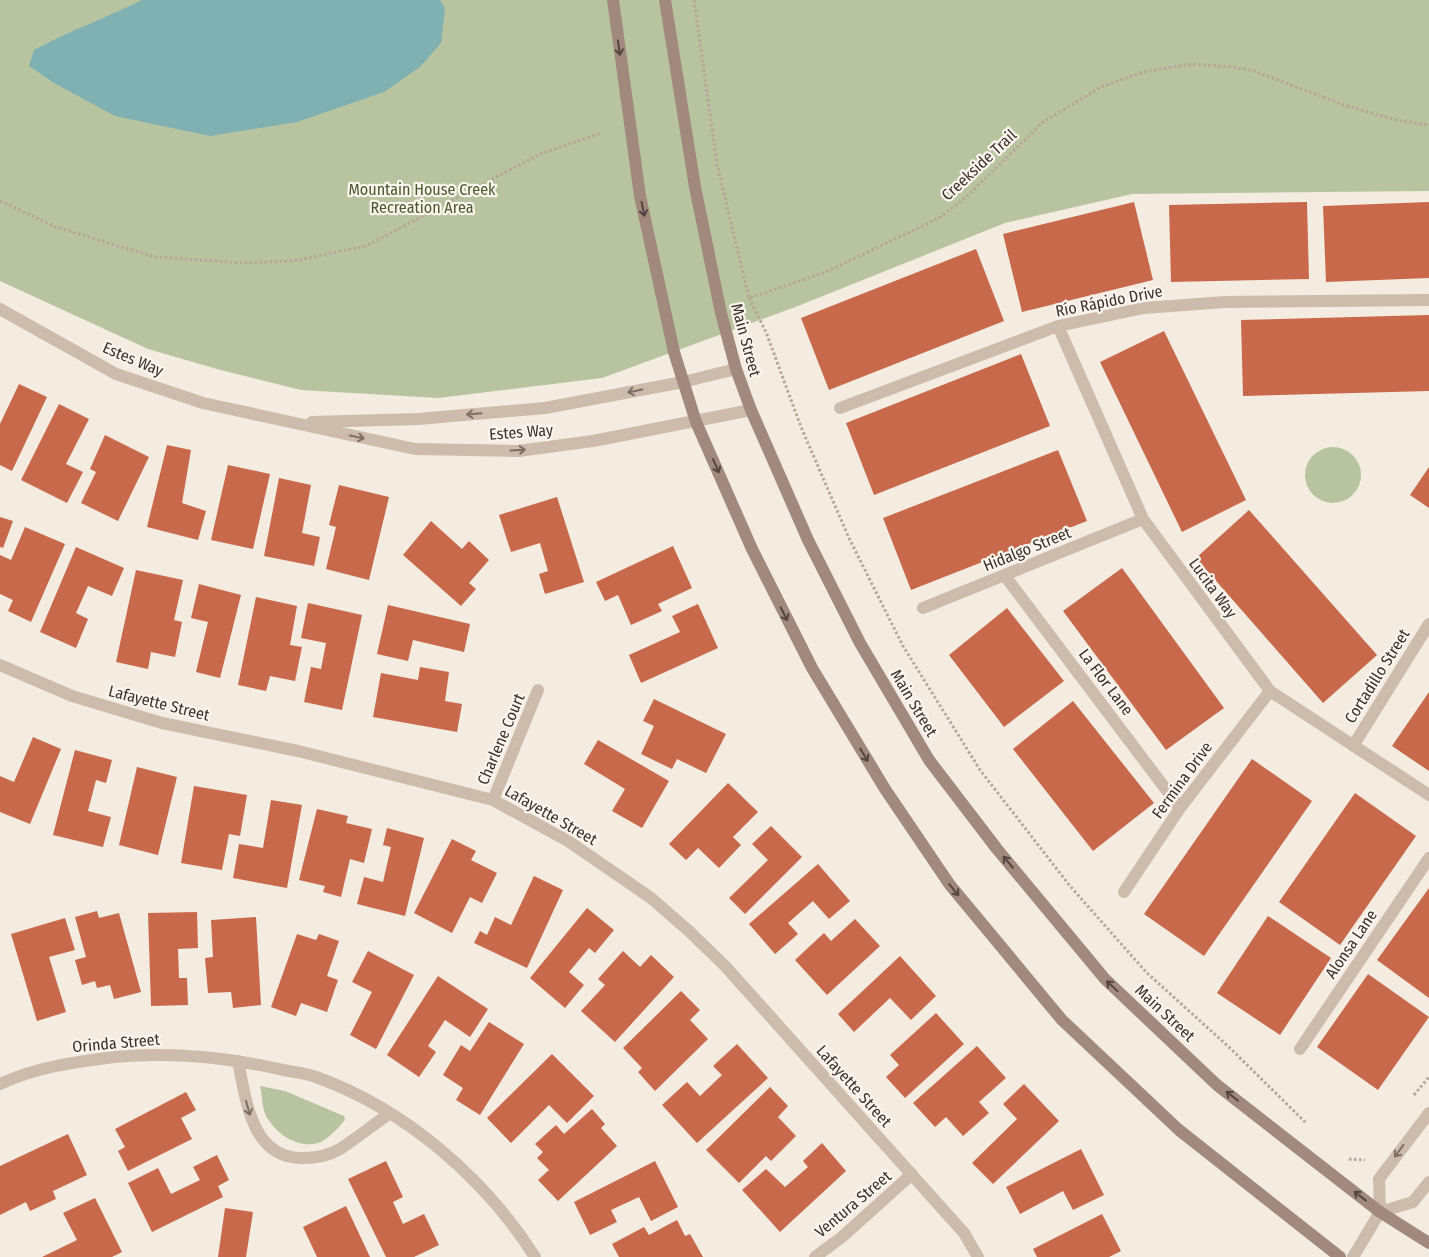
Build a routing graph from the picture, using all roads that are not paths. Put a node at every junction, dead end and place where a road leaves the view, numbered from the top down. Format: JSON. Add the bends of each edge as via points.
{"nodes":[{"id":1,"x":613,"y":0,"type":"edge"},
{"id":2,"x":665,"y":0,"type":"edge"},
{"id":3,"x":1429,"y":300,"type":"edge"},
{"id":4,"x":0,"y":309,"type":"edge"},
{"id":5,"x":1058,"y":326,"type":"junction"},
{"id":6,"x":736,"y":369,"type":"junction"},
{"id":7,"x":683,"y":382,"type":"junction"},
{"id":8,"x":840,"y":408,"type":"dead end"},
{"id":9,"x":751,"y":410,"type":"junction"},
{"id":10,"x":696,"y":422,"type":"junction"},
{"id":11,"x":292,"y":423,"type":"junction"},
{"id":12,"x":1143,"y":519,"type":"junction"},
{"id":13,"x":1005,"y":576,"type":"junction"},
{"id":14,"x":923,"y":608,"type":"dead end"},
{"id":15,"x":1429,"y":624,"type":"edge"},
{"id":16,"x":0,"y":665,"type":"edge"},
{"id":17,"x":538,"y":690,"type":"dead end"},
{"id":18,"x":1270,"y":691,"type":"junction"},
{"id":19,"x":1353,"y":746,"type":"junction"},
{"id":20,"x":1429,"y":795,"type":"edge"},
{"id":21,"x":493,"y":800,"type":"junction"},
{"id":22,"x":1180,"y":808,"type":"junction"},
{"id":23,"x":1429,"y":858,"type":"edge"},
{"id":24,"x":1124,"y":892,"type":"dead end"},
{"id":25,"x":1300,"y":1049,"type":"dead end"},
{"id":26,"x":238,"y":1061,"type":"junction"},
{"id":27,"x":0,"y":1084,"type":"edge"},
{"id":28,"x":1429,"y":1113,"type":"edge"},
{"id":29,"x":390,"y":1114,"type":"junction"},
{"id":30,"x":912,"y":1174,"type":"junction"},
{"id":31,"x":1429,"y":1182,"type":"edge"},
{"id":32,"x":1380,"y":1212,"type":"junction"},
{"id":33,"x":1429,"y":1243,"type":"edge"},
{"id":34,"x":535,"y":1257,"type":"edge"},
{"id":35,"x":815,"y":1257,"type":"edge"},
{"id":36,"x":978,"y":1257,"type":"edge"},
{"id":37,"x":1340,"y":1257,"type":"edge"},
{"id":38,"x":1353,"y":1257,"type":"edge"}],
"edges":[{"from":1,"to":7,"type":"street","one_way":true,"via":[[640,196],[668,331]]},
{"from":2,"to":6,"type":"street","name":"Main Street","via":[[695,187]]},
{"from":3,"to":5,"type":"street","name":"Río Rápido Drive","via":[[1226,302],[1153,307]]},
{"from":4,"to":11,"type":"street","name":"Estes Way","via":[[116,374],[204,403]]},
{"from":5,"to":8,"type":"street","name":"Río Rápido Drive"},
{"from":5,"to":12,"type":"street","name":"Lucita Way"},
{"from":6,"to":7,"type":"street","name":"Estes Way"},
{"from":6,"to":9,"type":"street","name":"Main Street"},
{"from":7,"to":10,"type":"street"},
{"from":7,"to":11,"type":"street","name":"Estes Way","one_way":true,"via":[[545,408],[418,419]]},
{"from":9,"to":10,"type":"street","name":"Estes Way"},
{"from":32,"to":9,"type":"street","name":"Main Street","one_way":true,"via":[[1217,1085],[1105,979],[997,849],[929,760],[860,643],[808,540]]},
{"from":11,"to":10,"type":"street","name":"Estes Way","one_way":true,"via":[[415,449],[518,451]]},
{"from":10,"to":37,"type":"street","one_way":true,"via":[[752,549],[812,668],[885,789],[950,885],[1062,1020],[1179,1130]]},
{"from":12,"to":13,"type":"street","name":"Hidalgo Street"},
{"from":12,"to":18,"type":"street","name":"Lucita Way"},
{"from":13,"to":14,"type":"street","name":"Hidalgo Street"},
{"from":13,"to":22,"type":"street","name":"La Flor Lane"},
{"from":15,"to":19,"type":"street","name":"Cortadillo Street"},
{"from":16,"to":21,"type":"street","name":"Lafayette Street","via":[[72,696],[162,723],[298,751]]},
{"from":17,"to":21,"type":"street","name":"Charlene Court"},
{"from":18,"to":19,"type":"street","name":"Lucita Way"},
{"from":18,"to":22,"type":"street","name":"Fermina Drive"},
{"from":19,"to":20,"type":"street","name":"Lucita Way"},
{"from":21,"to":30,"type":"street","name":"Lafayette Street","via":[[568,841],[650,898],[690,932],[726,967]]},
{"from":22,"to":24,"type":"street","name":"Fermina Drive"},
{"from":23,"to":25,"type":"street","name":"Alonsa Lane"},
{"from":26,"to":27,"type":"street","name":"Orinda Street","via":[[194,1055],[134,1055],[72,1062],[18,1075]]},
{"from":26,"to":29,"type":"street","name":"Orinda Street","via":[[316,1077]]},
{"from":26,"to":29,"type":"street","one_way":true,"via":[[254,1126],[265,1143],[279,1154],[318,1158],[338,1150]]},
{"from":28,"to":32,"type":"street","one_way":true,"via":[[1379,1179]]},
{"from":29,"to":34,"type":"street","name":"Orinda Street","via":[[423,1134],[469,1177],[516,1228]]},
{"from":30,"to":35,"type":"street","name":"Ventura Street"},
{"from":30,"to":36,"type":"street","name":"Lafayette Street","via":[[964,1233]]},
{"from":31,"to":32,"type":"street","via":[[1413,1202]]},
{"from":32,"to":33,"type":"street","name":"Main Street"},
{"from":32,"to":38,"type":"street"}]}
